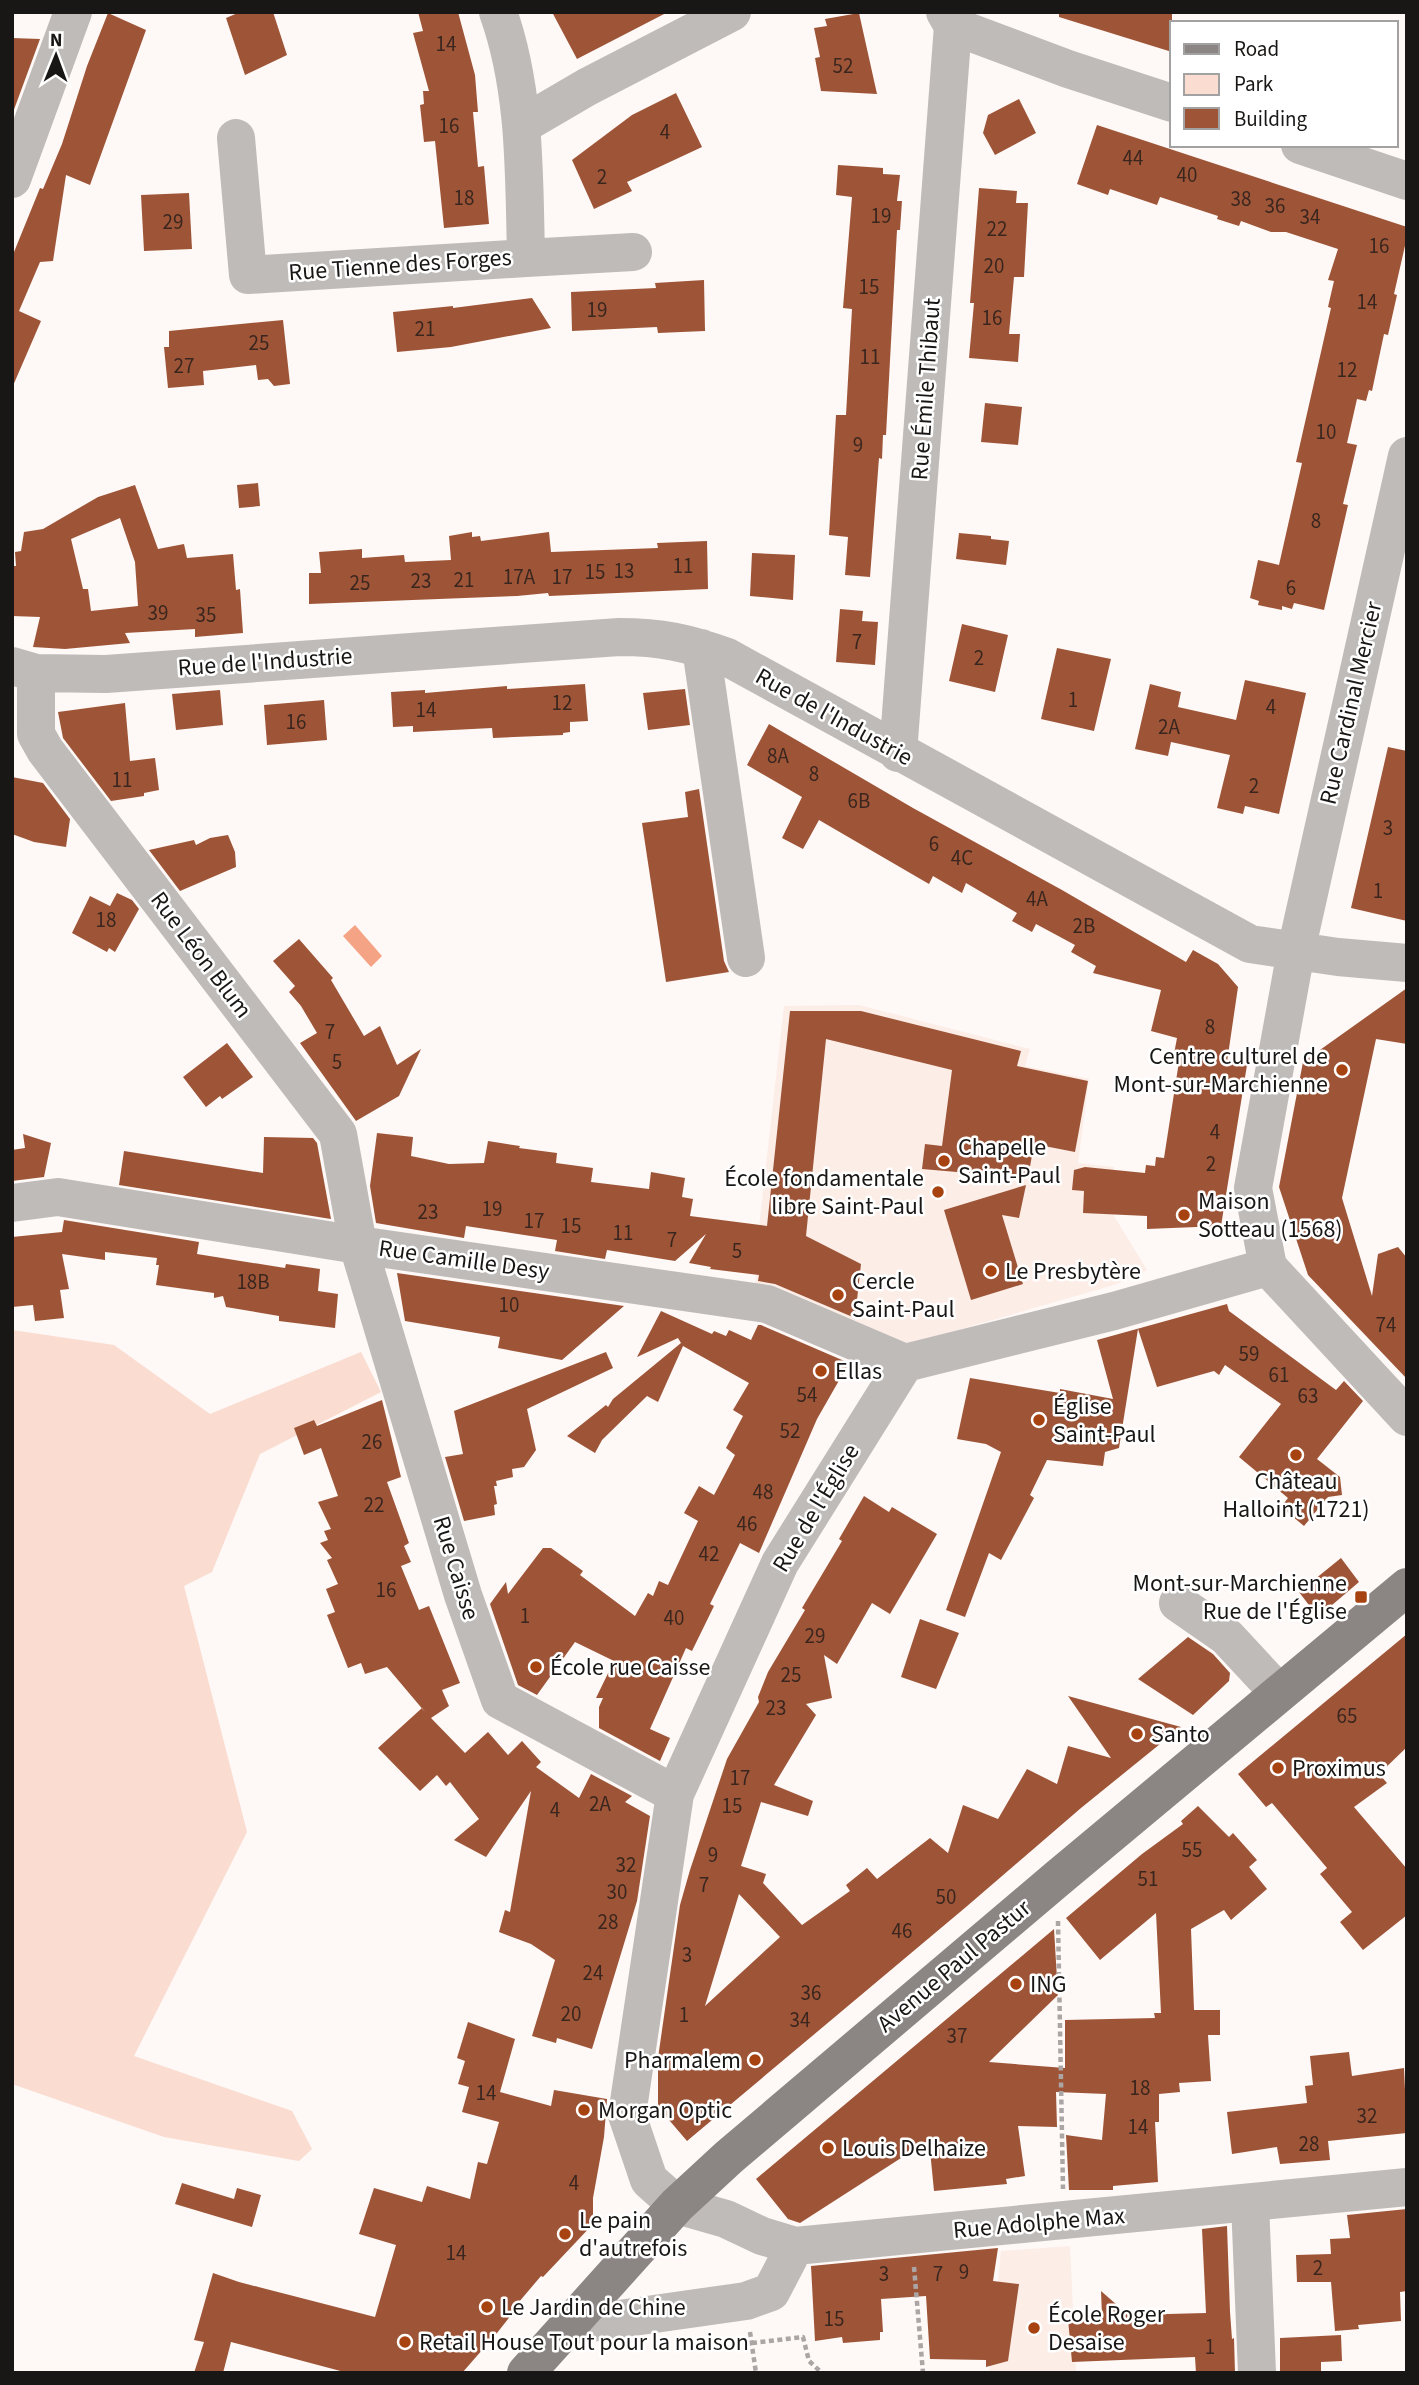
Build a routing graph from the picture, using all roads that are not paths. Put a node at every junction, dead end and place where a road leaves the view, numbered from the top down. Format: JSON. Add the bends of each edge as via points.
{"nodes":[{"id":1,"x":73,"y":12,"type":"edge"},
{"id":2,"x":498,"y":12,"type":"edge"},
{"id":3,"x":732,"y":12,"type":"edge"},
{"id":4,"x":949,"y":19,"type":"edge"},
{"id":5,"x":1170,"y":102,"type":"edge"},
{"id":6,"x":522,"y":125,"type":"junction"},
{"id":7,"x":236,"y":138,"type":"dead end"},
{"id":8,"x":1306,"y":147,"type":"edge"},
{"id":9,"x":12,"y":180,"type":"edge"},
{"id":10,"x":1407,"y":181,"type":"edge"},
{"id":11,"x":633,"y":252,"type":"dead end"},
{"id":12,"x":527,"y":258,"type":"junction"},
{"id":13,"x":1407,"y":456,"type":"edge"},
{"id":14,"x":701,"y":648,"type":"junction"},
{"id":15,"x":24,"y":669,"type":"edge"},
{"id":16,"x":29,"y":749,"type":"edge"},
{"id":17,"x":898,"y":753,"type":"junction"},
{"id":18,"x":1296,"y":951,"type":"junction"},
{"id":19,"x":746,"y":958,"type":"dead end"},
{"id":20,"x":1407,"y":963,"type":"edge"},
{"id":21,"x":12,"y":1203,"type":"edge"},
{"id":22,"x":358,"y":1245,"type":"junction"},
{"id":23,"x":1268,"y":1267,"type":"junction"},
{"id":24,"x":905,"y":1363,"type":"junction"},
{"id":25,"x":1407,"y":1417,"type":"edge"},
{"id":26,"x":1407,"y":1587,"type":"edge"},
{"id":27,"x":1178,"y":1603,"type":"dead end"},
{"id":28,"x":1279,"y":1693,"type":"junction"},
{"id":29,"x":675,"y":1794,"type":"junction"},
{"id":30,"x":1407,"y":2187,"type":"edge"},
{"id":31,"x":1250,"y":2203,"type":"junction"},
{"id":32,"x":677,"y":2206,"type":"junction"},
{"id":33,"x":795,"y":2246,"type":"junction"},
{"id":34,"x":570,"y":2326,"type":"junction"},
{"id":35,"x":526,"y":2373,"type":"edge"},
{"id":36,"x":1257,"y":2373,"type":"edge"}],
"edges":[{"from":1,"to":9,"type":"street"},
{"from":2,"to":6,"type":"street","name":"Rue Tienne des Forges"},
{"from":3,"to":6,"type":"street"},
{"from":4,"to":5,"type":"street","via":[[1068,69]]},
{"from":4,"to":17,"type":"street","name":"Rue Émile Thibaut"},
{"from":6,"to":12,"type":"street","name":"Rue Tienne des Forges"},
{"from":7,"to":12,"type":"street","name":"Rue Tienne des Forges","via":[[248,275]]},
{"from":8,"to":10,"type":"street"},
{"from":11,"to":12,"type":"street"},
{"from":13,"to":18,"type":"street","name":"Rue Cardinal Mercier"},
{"from":14,"to":15,"type":"street","name":"Rue de l'Industrie","via":[[674,640],[619,637],[106,674]]},
{"from":14,"to":17,"type":"street","name":"Rue de l'Industrie","via":[[727,657]]},
{"from":14,"to":19,"type":"street"},
{"from":15,"to":16,"type":"street","name":"Rue Léon Blum","via":[[36,734]]},
{"from":16,"to":22,"type":"street","name":"Rue Léon Blum","via":[[338,1134]]},
{"from":17,"to":18,"type":"street","name":"Rue de l'Industrie","via":[[1250,944]]},
{"from":18,"to":20,"type":"street","name":"Rue de l'Industrie"},
{"from":18,"to":23,"type":"street","via":[[1252,1188]]},
{"from":21,"to":22,"type":"street","name":"Rue Camille Desy","via":[[58,1197]]},
{"from":22,"to":24,"type":"street","name":"Rue Camille Desy","via":[[767,1304]]},
{"from":22,"to":29,"type":"street","name":"Rue Caisse","via":[[463,1595],[500,1700]]},
{"from":23,"to":24,"type":"street"},
{"from":23,"to":25,"type":"street"},
{"from":24,"to":29,"type":"street","name":"Rue de l'Église","via":[[780,1563]]},
{"from":26,"to":28,"type":"main road","name":"Avenue Paul Pastur"},
{"from":27,"to":28,"type":"street","via":[[1227,1637]]},
{"from":28,"to":32,"type":"main road","name":"Avenue Paul Pastur","via":[[729,2157]]},
{"from":29,"to":32,"type":"street","name":"Rue de l'Église","via":[[627,2115],[649,2180]]},
{"from":30,"to":31,"type":"street","name":"Rue Adolphe Max"},
{"from":31,"to":33,"type":"street","name":"Rue Adolphe Max"},
{"from":31,"to":36,"type":"street"},
{"from":32,"to":33,"type":"street","name":"Rue Adolphe Max"},
{"from":32,"to":34,"type":"main road","name":"Avenue Paul Pastur"},
{"from":33,"to":34,"type":"street","via":[[771,2292],[746,2301]]},
{"from":34,"to":35,"type":"main road","name":"Avenue Paul Pastur"}]}
